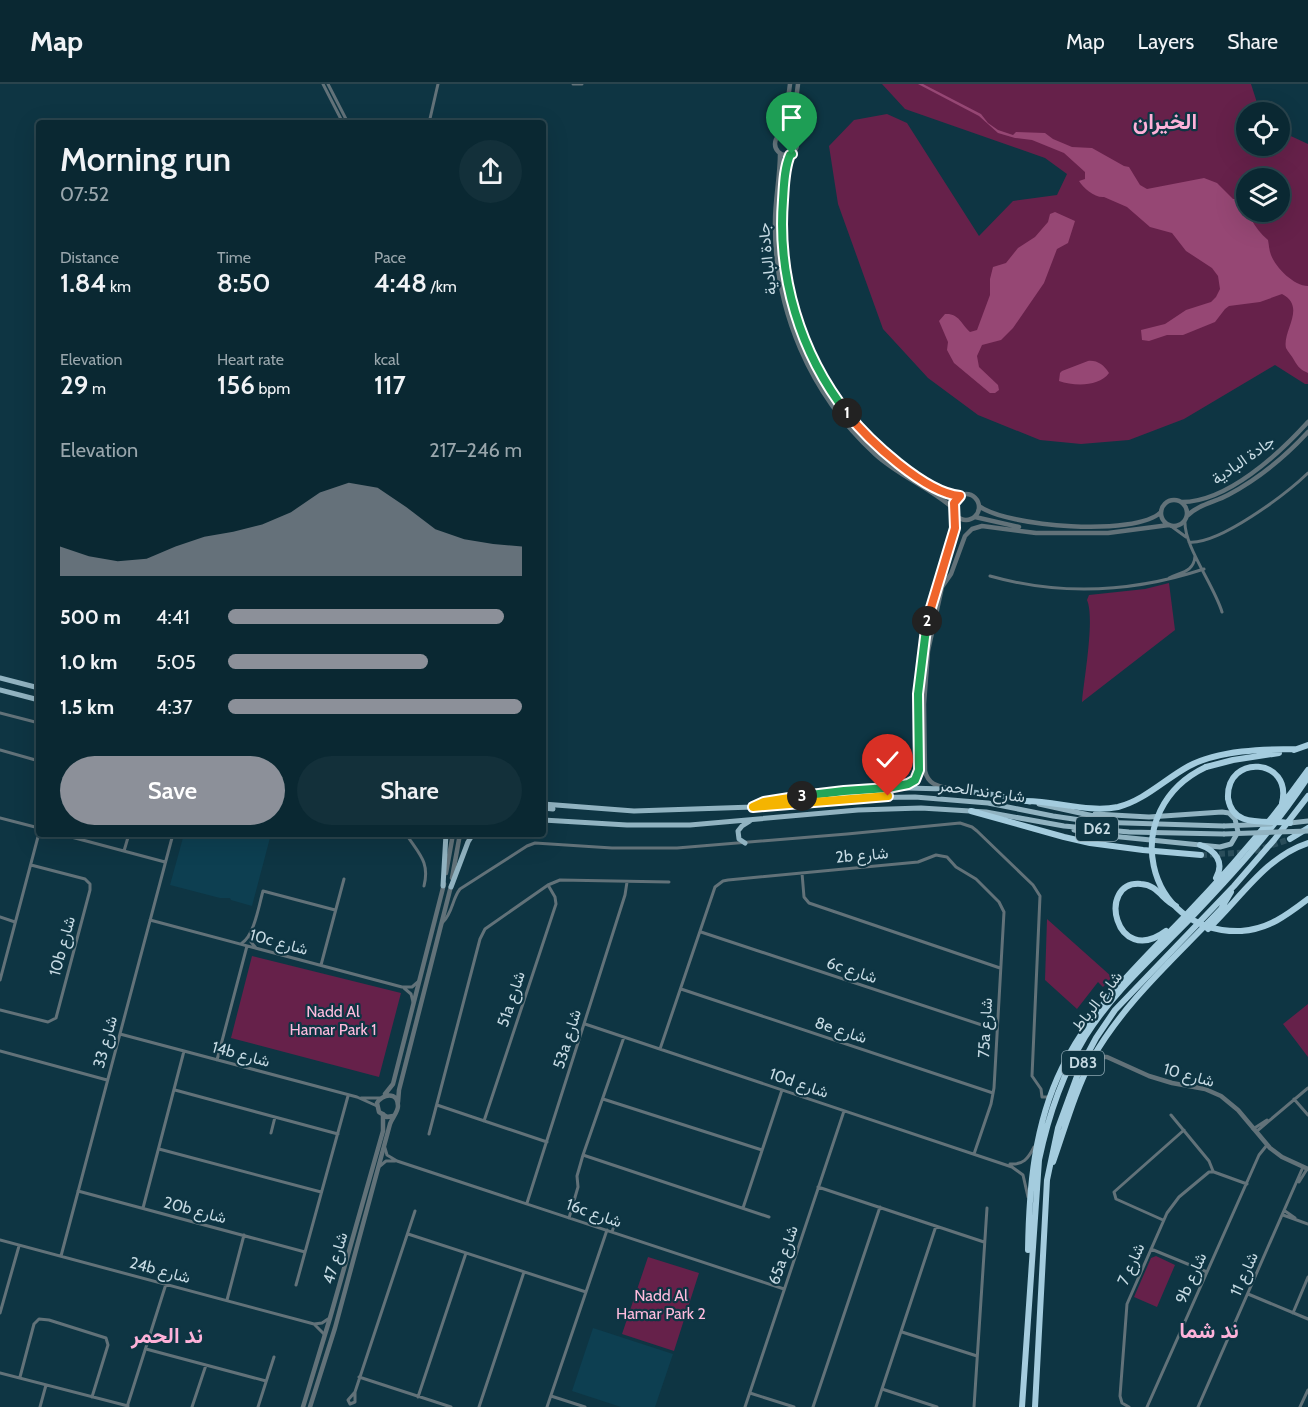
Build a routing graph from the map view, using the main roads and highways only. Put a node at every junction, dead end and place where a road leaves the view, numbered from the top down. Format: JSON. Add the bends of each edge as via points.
{"nodes":[{"id":1,"x":0,"y":678,"type":"edge"},
{"id":2,"x":36,"y":686,"type":"edge"},
{"id":3,"x":0,"y":690,"type":"edge"},
{"id":4,"x":36,"y":699,"type":"edge"},
{"id":5,"x":1308,"y":745,"type":"edge"},
{"id":6,"x":1297,"y":749,"type":"junction"},
{"id":7,"x":1308,"y":770,"type":"edge"},
{"id":8,"x":1308,"y":777,"type":"edge"},
{"id":9,"x":1308,"y":796,"type":"edge"},
{"id":10,"x":1026,"y":801,"type":"junction"},
{"id":11,"x":546,"y":806,"type":"edge"},
{"id":12,"x":753,"y":807,"type":"junction"},
{"id":13,"x":1280,"y":807,"type":"junction"},
{"id":14,"x":971,"y":811,"type":"junction"},
{"id":15,"x":1073,"y":812,"type":"junction"},
{"id":16,"x":546,"y":820,"type":"edge"},
{"id":17,"x":753,"y":820,"type":"junction"},
{"id":18,"x":1308,"y":821,"type":"edge"},
{"id":19,"x":1290,"y":823,"type":"junction"},
{"id":20,"x":1128,"y":824,"type":"junction"},
{"id":21,"x":1064,"y":826,"type":"junction"},
{"id":22,"x":1308,"y":830,"type":"edge"},
{"id":23,"x":446,"y":837,"type":"edge"},
{"id":24,"x":471,"y":837,"type":"edge"},
{"id":25,"x":1290,"y":839,"type":"tunnel mouth"},
{"id":26,"x":745,"y":843,"type":"road end"},
{"id":27,"x":1308,"y":843,"type":"edge"},
{"id":28,"x":1200,"y":845,"type":"junction"},
{"id":29,"x":1201,"y":855,"type":"tunnel mouth"},
{"id":30,"x":443,"y":886,"type":"road end"},
{"id":31,"x":1234,"y":886,"type":"junction"},
{"id":32,"x":451,"y":887,"type":"road end"},
{"id":33,"x":1209,"y":890,"type":"junction"},
{"id":34,"x":1308,"y":899,"type":"edge"},
{"id":35,"x":1176,"y":906,"type":"junction"},
{"id":36,"x":1185,"y":916,"type":"junction"},
{"id":37,"x":1191,"y":942,"type":"junction"},
{"id":38,"x":1047,"y":1180,"type":"junction"},
{"id":39,"x":1030,"y":1284,"type":"junction"},
{"id":40,"x":1022,"y":1407,"type":"edge"},
{"id":41,"x":1035,"y":1407,"type":"edge"}],
"edges":[{"from":1,"to":2,"type":"main road"},
{"from":3,"to":4,"type":"main road"},
{"from":5,"to":6,"type":"highway"},
{"from":6,"to":10,"type":"highway","via":[[1206,759],[1116,807]]},
{"from":6,"to":35,"type":"highway","bridge":true,"via":[[1206,767],[1173,790],[1159,812],[1152,850],[1161,886]]},
{"from":7,"to":13,"type":"highway"},
{"from":8,"to":39,"type":"highway","name":"شارع الرباط","number":"D83","via":[[1235,871],[1109,1003],[1084,1038],[1065,1074],[1045,1131],[1036,1182]]},
{"from":9,"to":31,"type":"highway","name":"شارع الرباط","number":"D83"},
{"from":10,"to":12,"type":"main road","via":[[966,790],[888,788],[819,794]]},
{"from":10,"to":15,"type":"main road"},
{"from":11,"to":12,"type":"main road","name":"شارع ند الحمر","number":"D62","via":[[634,811]]},
{"from":12,"to":20,"type":"main road","name":"شارع ند الحمر","number":"D62","via":[[915,797],[980,802],[1071,819]]},
{"from":13,"to":19,"type":"highway","bridge":true,"via":[[1284,796],[1282,784],[1276,774],[1262,767],[1247,767],[1235,775],[1228,788],[1232,811],[1243,820]]},
{"from":13,"to":33,"type":"highway"},
{"from":14,"to":17,"type":"main road","name":"شارع ند الحمر","number":"D62","via":[[880,808]]},
{"from":14,"to":21,"type":"main road","name":"شارع ند الحمر","number":"D62"},
{"from":14,"to":29,"type":"highway","via":[[1090,843]]},
{"from":15,"to":20,"type":"main road"},
{"from":15,"to":28,"type":"main road","via":[[1149,817],[1222,812],[1235,819],[1238,832],[1231,844],[1220,848]]},
{"from":16,"to":17,"type":"main road","name":"شارع ند الحمر","number":"D62","via":[[658,825]]},
{"from":17,"to":26,"type":"main road","via":[[738,831],[739,839]]},
{"from":18,"to":19,"type":"main road","name":"شارع ند الحمر","number":"D62"},
{"from":19,"to":20,"type":"main road","name":"شارع ند الحمر","number":"D62","bridge":true},
{"from":21,"to":22,"type":"main road","name":"شارع ند الحمر","number":"D62","bridge":true,"via":[[1224,834]]},
{"from":21,"to":28,"type":"main road","via":[[1101,835]]},
{"from":22,"to":25,"type":"highway"},
{"from":23,"to":30,"type":"main road"},
{"from":24,"to":32,"type":"main road"},
{"from":27,"to":37,"type":"highway","via":[[1269,866]]},
{"from":28,"to":33,"type":"highway","via":[[1214,852],[1220,864]]},
{"from":31,"to":37,"type":"highway","via":[[1221,909]]},
{"from":31,"to":38,"type":"highway","name":"شارع الرباط","number":"D83","via":[[1124,1000],[1096,1038],[1063,1111]]},
{"from":33,"to":36,"type":"highway"},
{"from":34,"to":35,"type":"highway","bridge":true,"via":[[1273,923],[1241,931],[1210,927]]},
{"from":35,"to":36,"type":"highway","bridge":true,"via":[[1157,889],[1135,884],[1118,897],[1116,918],[1132,938],[1149,941]]},
{"from":36,"to":39,"type":"highway","via":[[1120,983],[1065,1060],[1050,1096],[1031,1175]]},
{"from":37,"to":38,"type":"highway","via":[[1132,1001],[1102,1042],[1074,1099]]},
{"from":38,"to":41,"type":"highway","name":"شارع الرباط","number":"D83"},
{"from":39,"to":40,"type":"highway","name":"شارع الرباط","number":"D83"}]}
